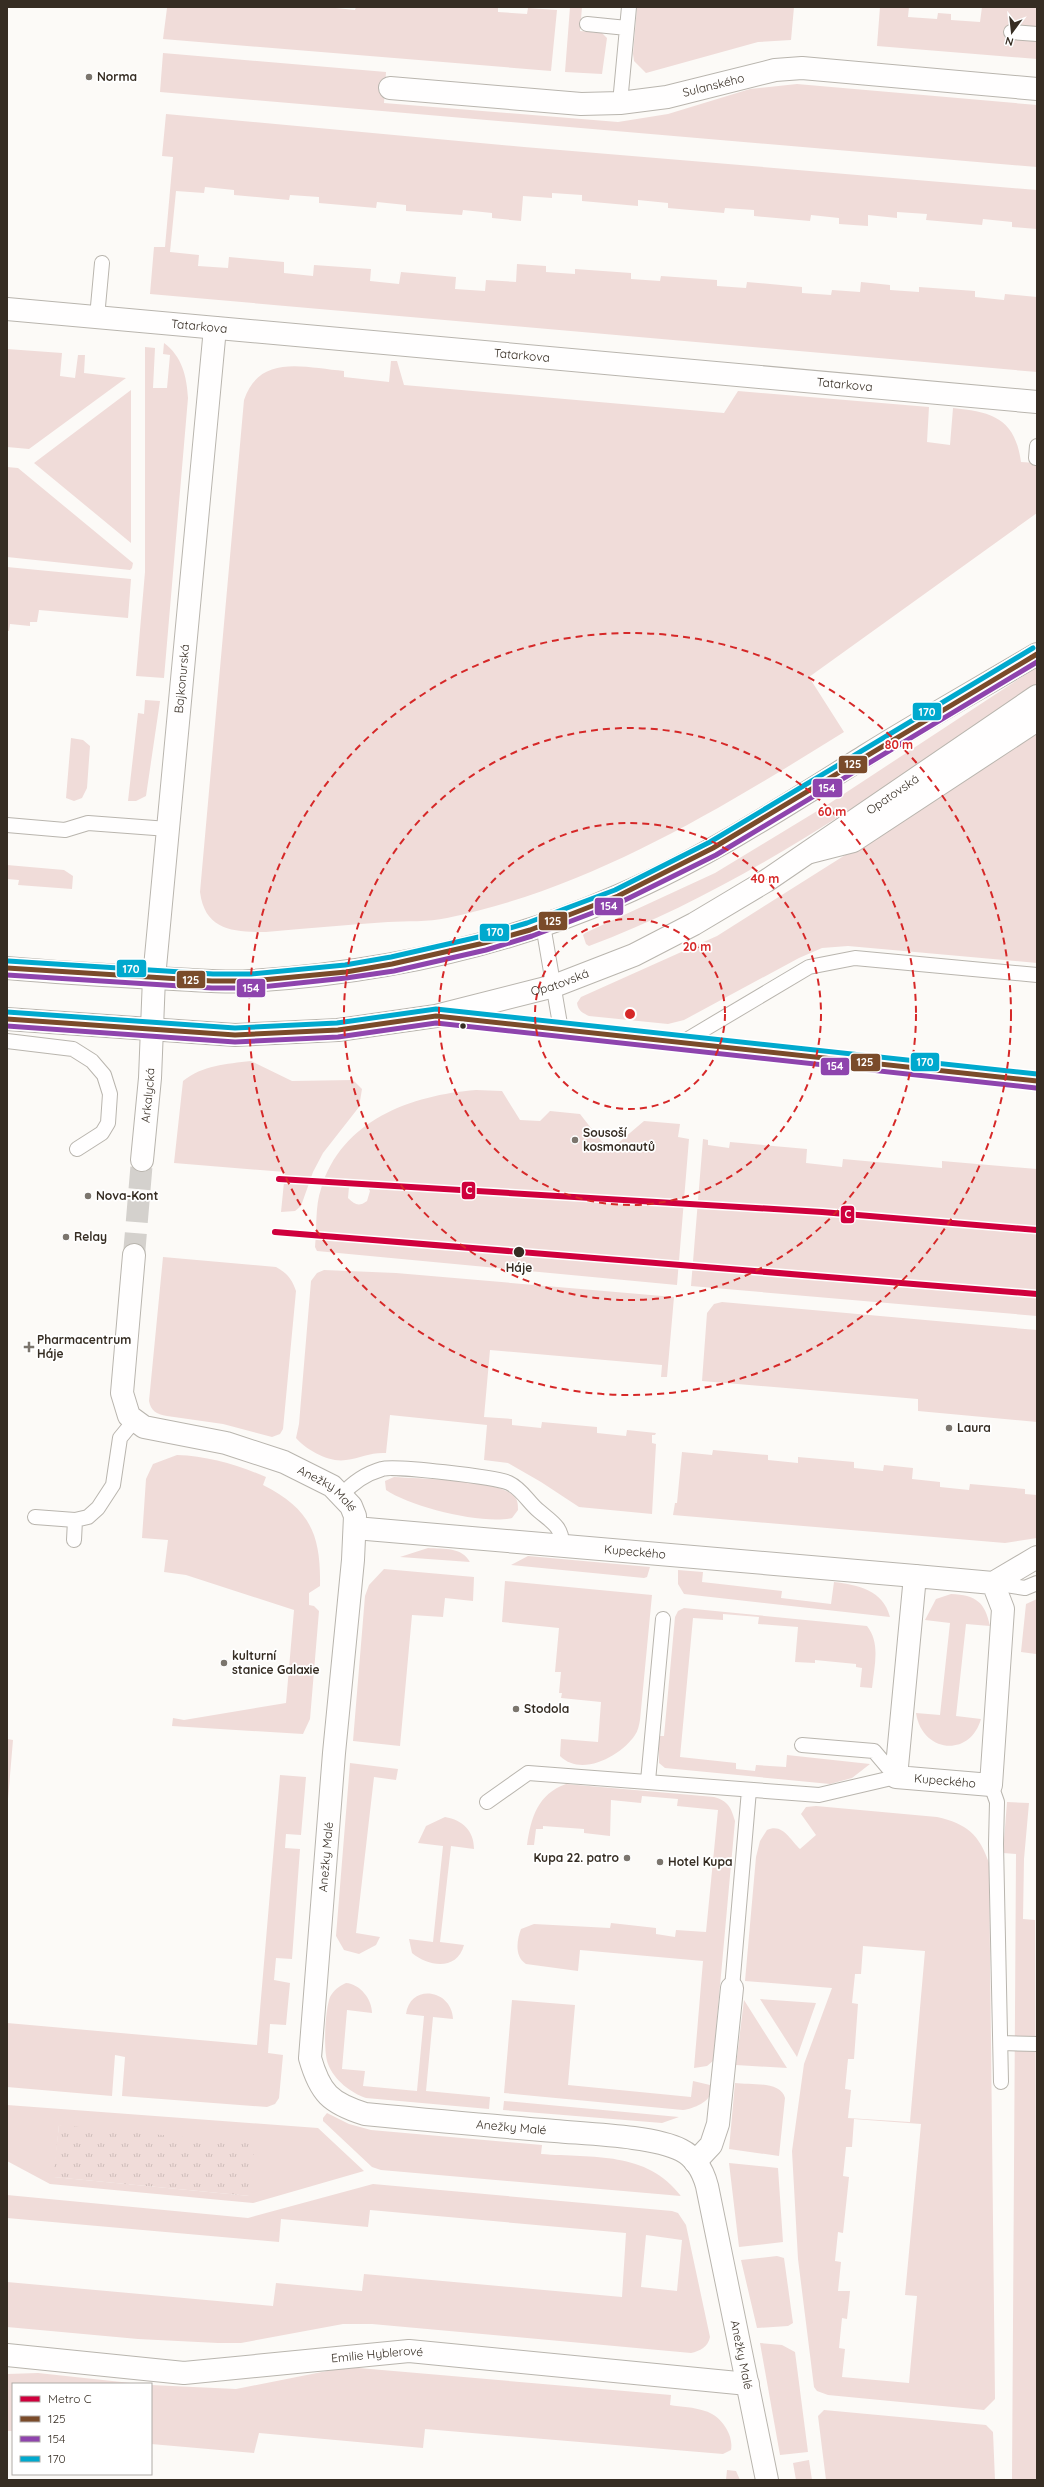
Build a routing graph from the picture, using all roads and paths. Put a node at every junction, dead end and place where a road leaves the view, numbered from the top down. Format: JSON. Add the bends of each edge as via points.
{"nodes":[{"id":1,"x":629,"y":7,"type":"edge"},
{"id":2,"x":587,"y":24,"type":"dead end"},
{"id":3,"x":627,"y":28,"type":"junction"},
{"id":4,"x":1011,"y":32,"type":"dead end"},
{"id":5,"x":1037,"y":34,"type":"edge"},
{"id":6,"x":390,"y":88,"type":"dead end"},
{"id":7,"x":1037,"y":89,"type":"edge"},
{"id":8,"x":620,"y":103,"type":"junction"},
{"id":9,"x":102,"y":263,"type":"dead end"},
{"id":10,"x":7,"y":309,"type":"edge"},
{"id":11,"x":97,"y":317,"type":"junction"},
{"id":12,"x":215,"y":328,"type":"junction"},
{"id":13,"x":1037,"y":402,"type":"edge"},
{"id":14,"x":1037,"y":654,"type":"edge"},
{"id":15,"x":1037,"y":696,"type":"edge"},
{"id":16,"x":1037,"y":720,"type":"edge"},
{"id":17,"x":7,"y":825,"type":"edge"},
{"id":18,"x":168,"y":829,"type":"junction"},
{"id":19,"x":807,"y":853,"type":"junction"},
{"id":20,"x":543,"y":925,"type":"junction"},
{"id":21,"x":7,"y":968,"type":"edge"},
{"id":22,"x":1037,"y":975,"type":"edge"},
{"id":23,"x":154,"y":978,"type":"junction"},
{"id":24,"x":554,"y":986,"type":"junction"},
{"id":25,"x":436,"y":1016,"type":"junction"},
{"id":26,"x":7,"y":1019,"type":"edge"},
{"id":27,"x":151,"y":1030,"type":"junction"},
{"id":28,"x":561,"y":1030,"type":"junction"},
{"id":29,"x":7,"y":1041,"type":"edge"},
{"id":30,"x":683,"y":1042,"type":"junction"},
{"id":31,"x":1037,"y":1081,"type":"edge"},
{"id":32,"x":77,"y":1149,"type":"dead end"},
{"id":33,"x":142,"y":1160,"type":"tunnel mouth"},
{"id":34,"x":134,"y":1255,"type":"tunnel mouth"},
{"id":35,"x":134,"y":1421,"type":"junction"},
{"id":36,"x":342,"y":1495,"type":"junction"},
{"id":37,"x":35,"y":1516,"type":"dead end"},
{"id":38,"x":75,"y":1520,"type":"junction"},
{"id":39,"x":355,"y":1528,"type":"junction"},
{"id":40,"x":74,"y":1540,"type":"dead end"},
{"id":41,"x":562,"y":1544,"type":"junction"},
{"id":42,"x":1037,"y":1557,"type":"edge"},
{"id":43,"x":915,"y":1576,"type":"junction"},
{"id":44,"x":993,"y":1583,"type":"junction"},
{"id":45,"x":1037,"y":1583,"type":"edge"},
{"id":46,"x":663,"y":1619,"type":"dead end"},
{"id":47,"x":802,"y":1745,"type":"dead end"},
{"id":48,"x":896,"y":1777,"type":"junction"},
{"id":49,"x":648,"y":1781,"type":"junction"},
{"id":50,"x":990,"y":1785,"type":"junction"},
{"id":51,"x":749,"y":1790,"type":"junction"},
{"id":52,"x":487,"y":1802,"type":"dead end"},
{"id":53,"x":732,"y":1988,"type":"joint"},
{"id":54,"x":1001,"y":2043,"type":"junction"},
{"id":55,"x":1037,"y":2044,"type":"edge"},
{"id":56,"x":1001,"y":2082,"type":"dead end"},
{"id":57,"x":695,"y":2162,"type":"junction"},
{"id":58,"x":7,"y":2355,"type":"edge"},
{"id":59,"x":748,"y":2384,"type":"junction"},
{"id":60,"x":767,"y":2480,"type":"edge"}],
"edges":[{"from":1,"to":3,"type":"lane"},
{"from":2,"to":3,"type":"lane"},
{"from":3,"to":8,"type":"lane"},
{"from":4,"to":5,"type":"lane"},
{"from":6,"to":8,"type":"street","name":"Sulanského","via":[[581,104]]},
{"from":7,"to":8,"type":"street","name":"Sulanského","via":[[802,68],[775,70],[667,97]]},
{"from":9,"to":11,"type":"lane"},
{"from":10,"to":11,"type":"street","name":"Tatarkova"},
{"from":11,"to":12,"type":"street","name":"Tatarkova"},
{"from":12,"to":13,"type":"street","name":"Tatarkova"},
{"from":12,"to":18,"type":"street","name":"Bajkonurská"},
{"from":14,"to":20,"type":"street","via":[[754,827],[619,896]]},
{"from":15,"to":19,"type":"street","name":"Opatovská"},
{"from":16,"to":19,"type":"street","via":[[853,841]]},
{"from":17,"to":18,"type":"lane","via":[[65,830],[88,823]]},
{"from":18,"to":23,"type":"street","name":"Bajkonurská"},
{"from":19,"to":24,"type":"street","name":"Opatovská","via":[[713,912],[634,955]]},
{"from":20,"to":23,"type":"street","via":[[474,947],[380,967],[252,981]]},
{"from":20,"to":24,"type":"lane"},
{"from":21,"to":23,"type":"street"},
{"from":22,"to":30,"type":"lane","via":[[855,958],[809,967]]},
{"from":23,"to":27,"type":"street","name":"Bajkonurská"},
{"from":24,"to":25,"type":"street","name":"Opatovská"},
{"from":24,"to":28,"type":"lane"},
{"from":25,"to":27,"type":"street","name":"Opatovská","via":[[338,1030],[235,1035]]},
{"from":25,"to":28,"type":"lane"},
{"from":26,"to":27,"type":"street","name":"Opatovská"},
{"from":27,"to":33,"type":"street","name":"Arkalycká","via":[[150,1078]]},
{"from":28,"to":30,"type":"lane"},
{"from":29,"to":32,"type":"lane","via":[[73,1049],[92,1061],[104,1075],[110,1094],[108,1123],[102,1134]]},
{"from":30,"to":31,"type":"lane"},
{"from":34,"to":35,"type":"street","via":[[122,1393],[125,1408]]},
{"from":35,"to":36,"type":"street","name":"Anežky Malé","via":[[162,1432],[226,1443],[254,1451],[316,1477]]},
{"from":35,"to":38,"type":"lane","via":[[120,1438],[113,1485],[106,1498],[88,1516]]},
{"from":36,"to":39,"type":"street","name":"Anežky Malé","via":[[355,1516]]},
{"from":36,"to":41,"type":"lane","via":[[362,1477],[384,1468],[500,1479],[522,1491],[538,1510],[557,1526],[562,1536]]},
{"from":37,"to":38,"type":"lane"},
{"from":38,"to":40,"type":"lane"},
{"from":39,"to":41,"type":"street","name":"Kupeckého"},
{"from":39,"to":57,"type":"street","name":"Anežky Malé","via":[[310,2058],[316,2077],[324,2091],[343,2107],[365,2114],[586,2133],[663,2143],[682,2150]]},
{"from":41,"to":43,"type":"street","name":"Kupeckého"},
{"from":42,"to":44,"type":"street"},
{"from":43,"to":44,"type":"street","name":"Kupeckého"},
{"from":43,"to":48,"type":"street","name":"Kupeckého"},
{"from":44,"to":45,"type":"lane","via":[[1025,1588]]},
{"from":44,"to":50,"type":"street","name":"Kupeckého","via":[[1003,1609]]},
{"from":46,"to":49,"type":"lane"},
{"from":47,"to":48,"type":"lane","via":[[874,1751]]},
{"from":48,"to":50,"type":"street","name":"Kupeckého"},
{"from":48,"to":51,"type":"lane","via":[[819,1795]]},
{"from":49,"to":51,"type":"lane"},
{"from":49,"to":52,"type":"lane","via":[[528,1773]]},
{"from":50,"to":54,"type":"lane","via":[[997,1802]]},
{"from":51,"to":53,"type":"lane"},
{"from":53,"to":57,"type":"street","via":[[718,2124],[711,2145]]},
{"from":54,"to":55,"type":"lane"},
{"from":54,"to":56,"type":"lane"},
{"from":57,"to":59,"type":"street","name":"Anežky Malé","via":[[703,2171],[707,2186]]},
{"from":58,"to":59,"type":"street","name":"Emilie Hyblerové","via":[[184,2373],[409,2352]]},
{"from":59,"to":60,"type":"street","name":"Anežky Malé"}]}
